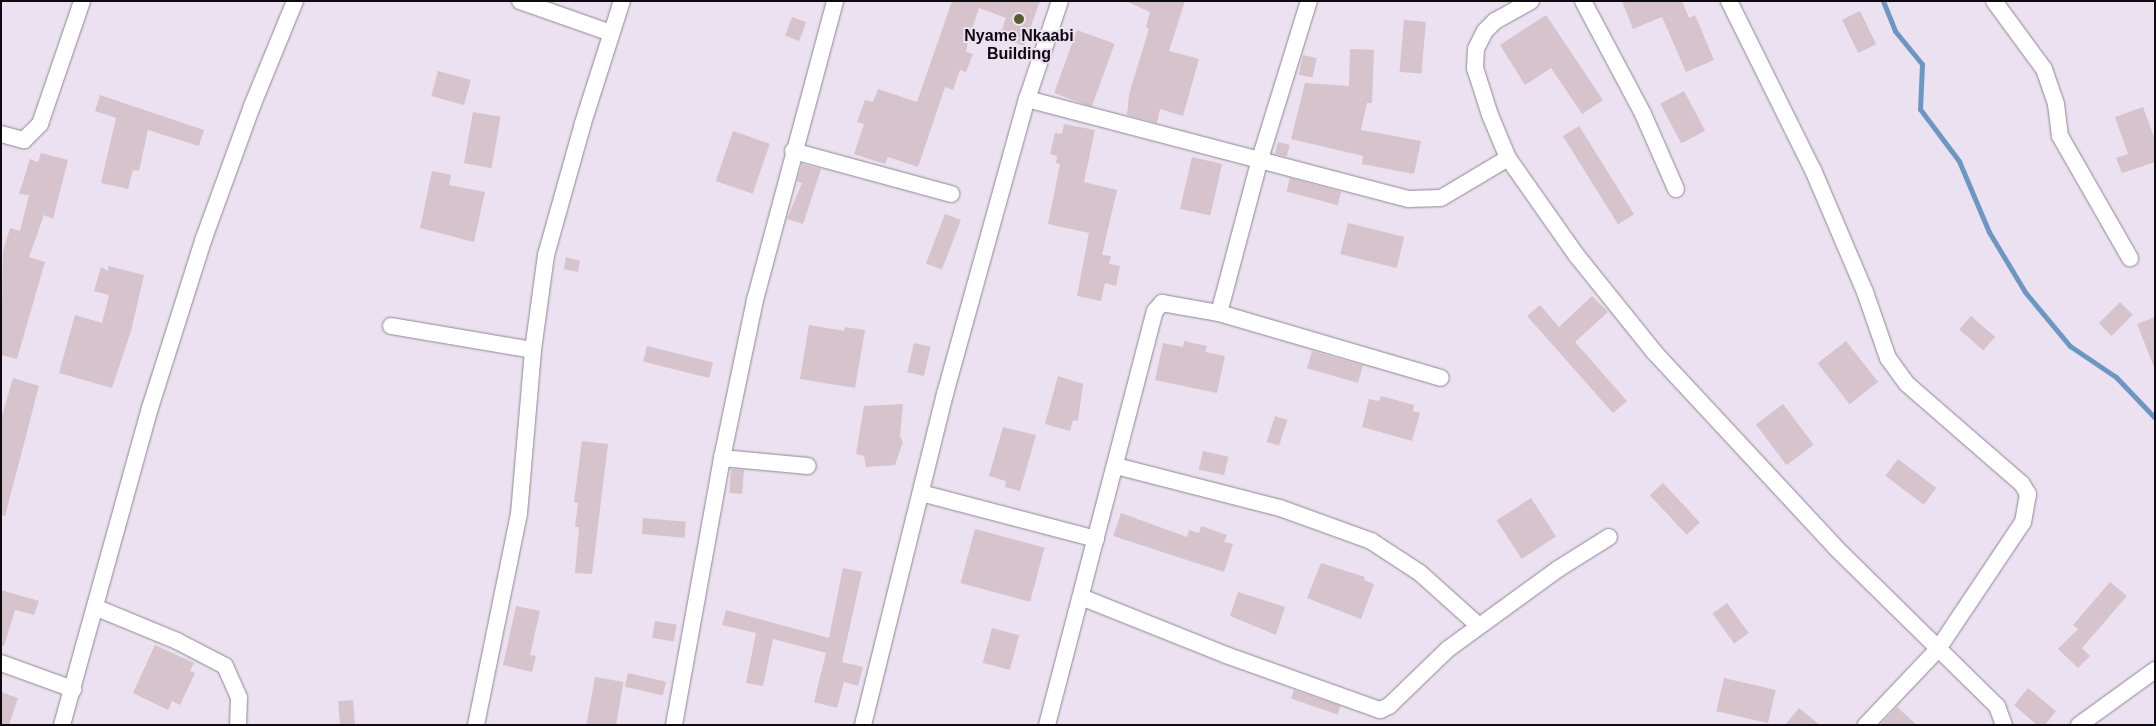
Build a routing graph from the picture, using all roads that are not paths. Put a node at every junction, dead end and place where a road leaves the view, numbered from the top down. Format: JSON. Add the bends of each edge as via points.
{"nodes":[{"id":1,"x":82,"y":1,"type":"edge"},
{"id":2,"x":295,"y":1,"type":"edge"},
{"id":3,"x":520,"y":1,"type":"edge"},
{"id":4,"x":622,"y":1,"type":"edge"},
{"id":5,"x":835,"y":1,"type":"edge"},
{"id":6,"x":1060,"y":1,"type":"edge"},
{"id":7,"x":1309,"y":1,"type":"edge"},
{"id":8,"x":1531,"y":1,"type":"edge"},
{"id":9,"x":1583,"y":1,"type":"edge"},
{"id":10,"x":1729,"y":1,"type":"edge"},
{"id":11,"x":1994,"y":1,"type":"edge"},
{"id":12,"x":612,"y":33,"type":"junction"},
{"id":13,"x":1028,"y":100,"type":"junction"},
{"id":14,"x":1,"y":134,"type":"edge"},
{"id":15,"x":794,"y":151,"type":"junction"},
{"id":16,"x":1508,"y":158,"type":"junction"},
{"id":17,"x":1260,"y":159,"type":"junction"},
{"id":18,"x":1676,"y":190,"type":"dead end"},
{"id":19,"x":951,"y":194,"type":"dead end"},
{"id":20,"x":2130,"y":258,"type":"dead end"},
{"id":21,"x":1219,"y":313,"type":"junction"},
{"id":22,"x":391,"y":326,"type":"dead end"},
{"id":23,"x":533,"y":350,"type":"junction"},
{"id":24,"x":1441,"y":378,"type":"dead end"},
{"id":25,"x":722,"y":458,"type":"junction"},
{"id":26,"x":808,"y":466,"type":"dead end"},
{"id":27,"x":1116,"y":466,"type":"junction"},
{"id":28,"x":921,"y":493,"type":"junction"},
{"id":29,"x":1608,"y":537,"type":"dead end"},
{"id":30,"x":1096,"y":538,"type":"junction"},
{"id":31,"x":1081,"y":597,"type":"junction"},
{"id":32,"x":97,"y":608,"type":"junction"},
{"id":33,"x":1479,"y":626,"type":"junction"},
{"id":34,"x":1938,"y":648,"type":"junction"},
{"id":35,"x":1,"y":663,"type":"edge"},
{"id":36,"x":2155,"y":670,"type":"edge"},
{"id":37,"x":73,"y":689,"type":"junction"},
{"id":38,"x":62,"y":725,"type":"edge"},
{"id":39,"x":238,"y":725,"type":"edge"},
{"id":40,"x":476,"y":725,"type":"edge"},
{"id":41,"x":674,"y":725,"type":"edge"},
{"id":42,"x":863,"y":725,"type":"edge"},
{"id":43,"x":1047,"y":725,"type":"edge"},
{"id":44,"x":1866,"y":725,"type":"edge"},
{"id":45,"x":2004,"y":725,"type":"edge"},
{"id":46,"x":2079,"y":725,"type":"edge"}],
"edges":[{"from":1,"to":14,"type":"street","via":[[40,124],[24,140]]},
{"from":2,"to":32,"type":"street","via":[[252,106],[204,238],[150,408]]},
{"from":3,"to":12,"type":"street"},
{"from":4,"to":12,"type":"street"},
{"from":5,"to":15,"type":"street"},
{"from":6,"to":13,"type":"street"},
{"from":7,"to":17,"type":"street"},
{"from":8,"to":16,"type":"street","via":[[1496,21],[1484,32],[1476,49],[1475,68]]},
{"from":9,"to":18,"type":"street","via":[[1643,114]]},
{"from":10,"to":34,"type":"street","via":[[1813,170],[1892,364],[1939,415],[2022,484],[2028,494],[2023,522]]},
{"from":11,"to":20,"type":"street","via":[[2044,69],[2056,104],[2060,136]]},
{"from":12,"to":23,"type":"street","via":[[546,255]]},
{"from":13,"to":17,"type":"street"},
{"from":13,"to":28,"type":"street","via":[[945,394]]},
{"from":15,"to":19,"type":"street"},
{"from":15,"to":25,"type":"street","via":[[755,300]]},
{"from":16,"to":17,"type":"street","via":[[1441,198],[1426,200],[1355,187]]},
{"from":16,"to":34,"type":"street","via":[[1577,256],[1655,353],[1815,527]]},
{"from":17,"to":21,"type":"street"},
{"from":21,"to":24,"type":"street"},
{"from":21,"to":27,"type":"street","via":[[1170,302],[1155,311]]},
{"from":22,"to":23,"type":"street"},
{"from":23,"to":40,"type":"street","via":[[519,514]]},
{"from":25,"to":26,"type":"street"},
{"from":25,"to":41,"type":"street"},
{"from":27,"to":30,"type":"street"},
{"from":27,"to":33,"type":"street","via":[[1280,508],[1371,541],[1420,573]]},
{"from":28,"to":30,"type":"street"},
{"from":28,"to":42,"type":"street"},
{"from":29,"to":33,"type":"street"},
{"from":30,"to":31,"type":"street"},
{"from":31,"to":33,"type":"street","via":[[1226,655],[1380,710],[1389,706],[1448,649]]},
{"from":31,"to":43,"type":"street"},
{"from":32,"to":37,"type":"street"},
{"from":32,"to":39,"type":"street","via":[[177,641],[224,666],[239,698]]},
{"from":34,"to":44,"type":"street"},
{"from":34,"to":45,"type":"street","via":[[1997,706]]},
{"from":35,"to":37,"type":"street"},
{"from":36,"to":46,"type":"street"},
{"from":37,"to":38,"type":"street"}]}
